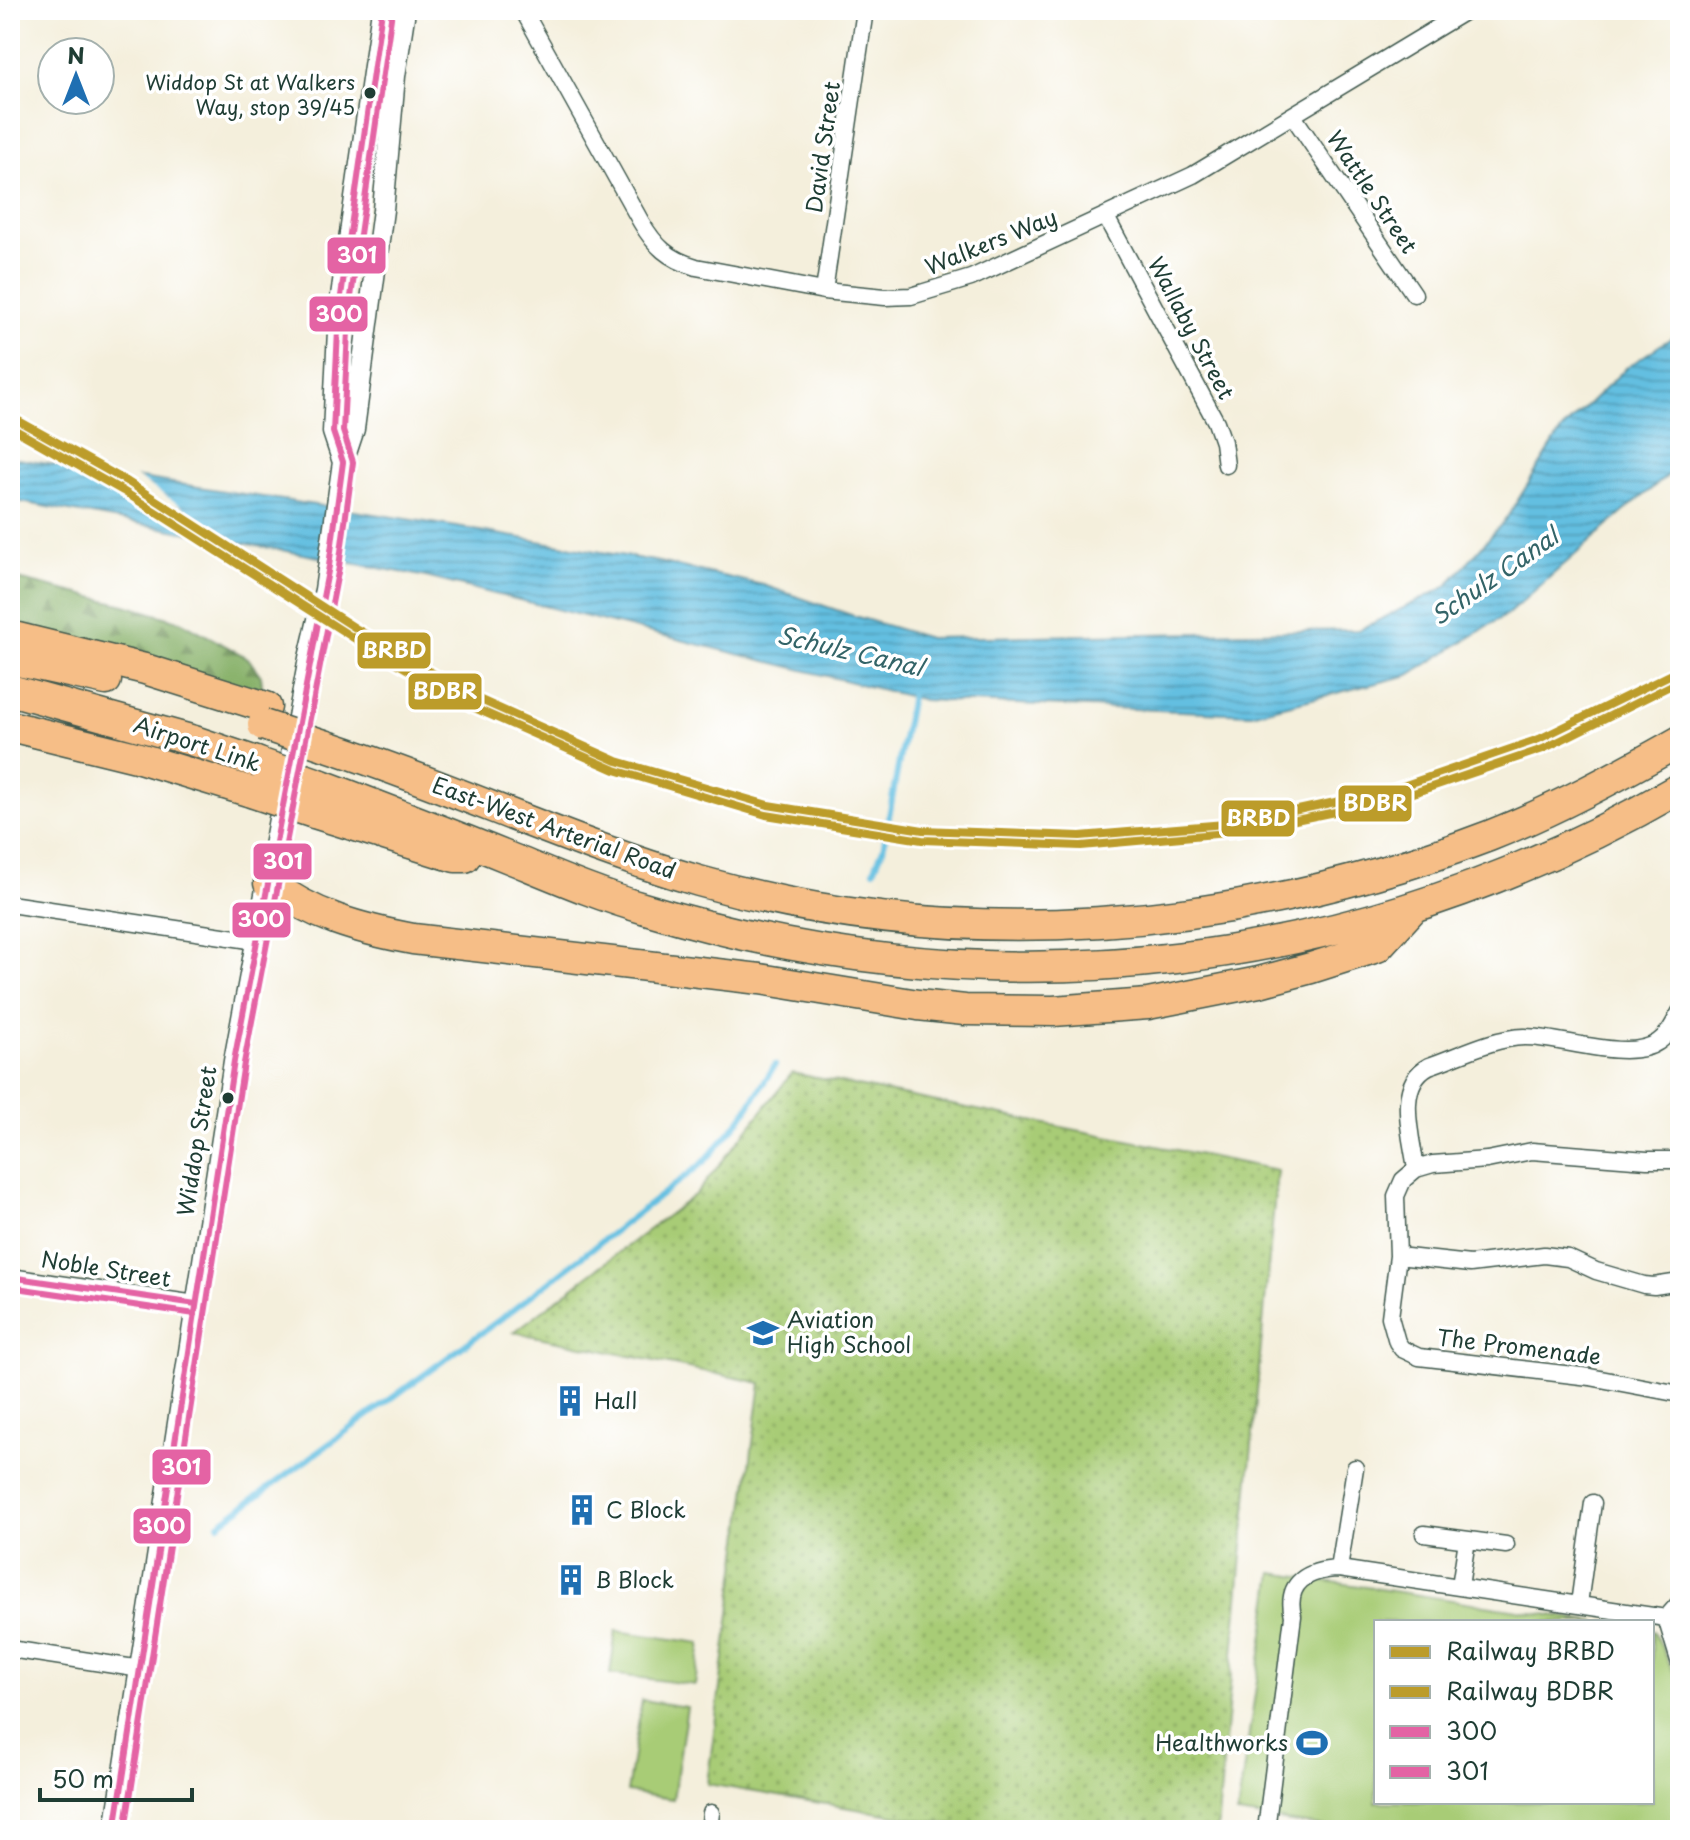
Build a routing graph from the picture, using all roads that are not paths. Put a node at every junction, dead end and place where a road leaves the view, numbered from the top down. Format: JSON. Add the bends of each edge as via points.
{"nodes":[{"id":1,"x":382,"y":10,"type":"edge"},
{"id":2,"x":405,"y":10,"type":"edge"},
{"id":3,"x":523,"y":10,"type":"edge"},
{"id":4,"x":865,"y":10,"type":"edge"},
{"id":5,"x":1467,"y":10,"type":"edge"},
{"id":6,"x":1293,"y":116,"type":"junction"},
{"id":7,"x":1106,"y":217,"type":"junction"},
{"id":8,"x":824,"y":291,"type":"junction"},
{"id":9,"x":1414,"y":294,"type":"dead end"},
{"id":10,"x":343,"y":462,"type":"junction"},
{"id":11,"x":1226,"y":465,"type":"dead end"},
{"id":12,"x":10,"y":636,"type":"edge"},
{"id":13,"x":10,"y":659,"type":"edge"},
{"id":14,"x":10,"y":690,"type":"edge"},
{"id":15,"x":264,"y":716,"type":"junction"},
{"id":16,"x":10,"y":726,"type":"edge"},
{"id":17,"x":1680,"y":741,"type":"edge"},
{"id":18,"x":1680,"y":788,"type":"edge"},
{"id":19,"x":316,"y":798,"type":"junction"},
{"id":20,"x":515,"y":860,"type":"joint"},
{"id":21,"x":269,"y":883,"type":"junction"},
{"id":22,"x":10,"y":904,"type":"edge"},
{"id":23,"x":1415,"y":905,"type":"junction"},
{"id":24,"x":256,"y":941,"type":"junction"},
{"id":25,"x":1680,"y":1012,"type":"edge"},
{"id":26,"x":1680,"y":1160,"type":"edge"},
{"id":27,"x":1416,"y":1169,"type":"junction"},
{"id":28,"x":1398,"y":1256,"type":"junction"},
{"id":29,"x":10,"y":1277,"type":"edge"},
{"id":30,"x":1680,"y":1282,"type":"edge"},
{"id":31,"x":196,"y":1304,"type":"junction"},
{"id":32,"x":1680,"y":1394,"type":"edge"},
{"id":33,"x":1355,"y":1468,"type":"dead end"},
{"id":34,"x":1593,"y":1503,"type":"dead end"},
{"id":35,"x":1424,"y":1534,"type":"dead end"},
{"id":36,"x":1467,"y":1540,"type":"junction"},
{"id":37,"x":1506,"y":1545,"type":"dead end"},
{"id":38,"x":1339,"y":1569,"type":"junction"},
{"id":39,"x":1460,"y":1586,"type":"junction"},
{"id":40,"x":1680,"y":1602,"type":"edge"},
{"id":41,"x":1579,"y":1604,"type":"junction"},
{"id":42,"x":1666,"y":1618,"type":"junction"},
{"id":43,"x":10,"y":1649,"type":"edge"},
{"id":44,"x":1680,"y":1664,"type":"edge"},
{"id":45,"x":141,"y":1669,"type":"junction"},
{"id":46,"x":115,"y":1830,"type":"edge"},
{"id":47,"x":1266,"y":1830,"type":"edge"}],
"edges":[{"from":1,"to":10,"type":"street","name":"Widdop Street","via":[[338,322],[333,432]]},
{"from":2,"to":10,"type":"street","name":"Widdop Street","via":[[354,429]]},
{"from":3,"to":8,"type":"street","name":"Walkers Way","via":[[659,249],[696,267]]},
{"from":4,"to":8,"type":"street","name":"David Street"},
{"from":5,"to":6,"type":"street","name":"Walkers Way"},
{"from":6,"to":7,"type":"street","name":"Walkers Way","via":[[1203,170]]},
{"from":6,"to":9,"type":"street","name":"Wattle Street"},
{"from":7,"to":8,"type":"street","name":"Walkers Way","via":[[935,290],[885,297]]},
{"from":7,"to":11,"type":"street","name":"Wallaby Street","via":[[1216,422]]},
{"from":10,"to":21,"type":"street","name":"Widdop Street","via":[[329,566]]},
{"from":12,"to":15,"type":"highway","via":[[145,669]]},
{"from":13,"to":15,"type":"highway","name":"Airport Link"},
{"from":14,"to":19,"type":"highway","name":"Airport Link","bridge":true,"via":[[256,762]]},
{"from":15,"to":17,"type":"highway","name":"East-West Arterial Road","via":[[613,855],[743,893],[887,917],[1040,925],[1160,919],[1278,900],[1373,876],[1492,835]]},
{"from":16,"to":19,"type":"highway","bridge":true,"via":[[251,792]]},
{"from":18,"to":23,"type":"highway","name":"East-West Arterial Road","via":[[1517,870]]},
{"from":19,"to":20,"type":"highway","name":"Airport Link"},
{"from":20,"to":23,"type":"highway","name":"East-West Arterial Road","via":[[644,909],[724,931],[837,953],[972,966],[1193,957],[1330,931]]},
{"from":21,"to":23,"type":"highway","via":[[324,916],[413,939],[760,979],[918,1005],[1012,1012],[1148,1004],[1259,982],[1377,947]]},
{"from":21,"to":24,"type":"street","name":"Widdop Street"},
{"from":22,"to":24,"type":"street"},
{"from":24,"to":31,"type":"street","name":"Widdop Street"},
{"from":25,"to":27,"type":"street","via":[[1663,1038],[1646,1048],[1525,1037],[1424,1069],[1408,1097]]},
{"from":26,"to":27,"type":"street","via":[[1532,1151]]},
{"from":27,"to":28,"type":"street","name":"The Promenade","via":[[1396,1196]]},
{"from":28,"to":30,"type":"street","via":[[1470,1264],[1544,1255],[1568,1258],[1644,1285]]},
{"from":28,"to":32,"type":"street","name":"The Promenade","via":[[1391,1325],[1397,1342],[1410,1354]]},
{"from":29,"to":31,"type":"street","name":"Noble Street"},
{"from":31,"to":45,"type":"street","name":"Widdop Street"},
{"from":33,"to":38,"type":"street"},
{"from":34,"to":41,"type":"street"},
{"from":35,"to":36,"type":"street"},
{"from":36,"to":37,"type":"street"},
{"from":36,"to":39,"type":"street"},
{"from":38,"to":39,"type":"street"},
{"from":38,"to":47,"type":"street","via":[[1318,1571],[1306,1579],[1293,1616]]},
{"from":39,"to":41,"type":"street"},
{"from":40,"to":42,"type":"street"},
{"from":41,"to":42,"type":"street"},
{"from":42,"to":44,"type":"street"},
{"from":43,"to":45,"type":"street"},
{"from":45,"to":46,"type":"street","name":"Widdop Street"}]}
